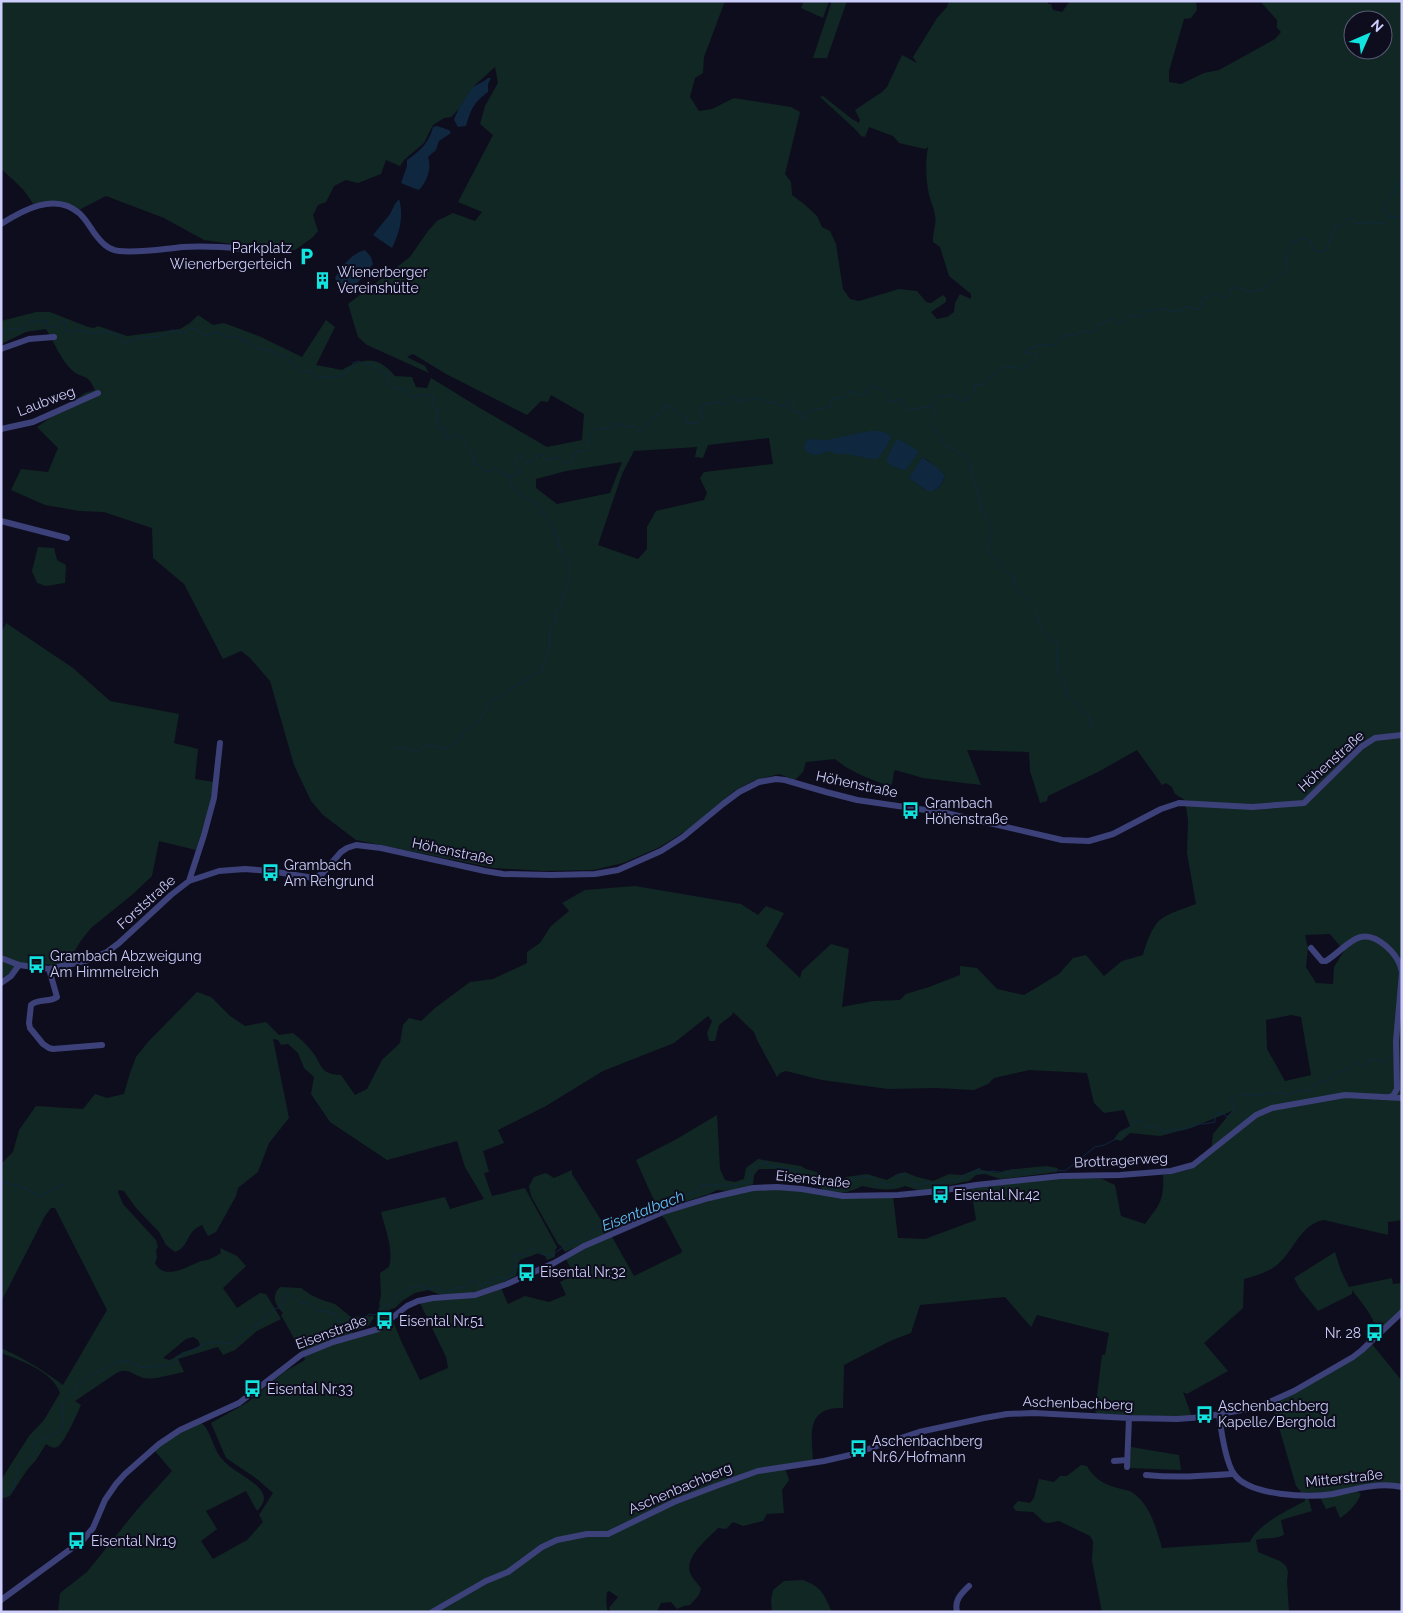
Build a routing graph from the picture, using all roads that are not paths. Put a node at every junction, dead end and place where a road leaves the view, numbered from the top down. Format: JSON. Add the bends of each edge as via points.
{"nodes":[{"id":1,"x":1,"y":224,"type":"edge"},
{"id":2,"x":244,"y":250,"type":"dead end"},
{"id":3,"x":54,"y":337,"type":"dead end"},
{"id":4,"x":1,"y":349,"type":"edge"},
{"id":5,"x":98,"y":393,"type":"dead end"},
{"id":6,"x":1,"y":429,"type":"edge"},
{"id":7,"x":1,"y":521,"type":"edge"},
{"id":8,"x":67,"y":538,"type":"dead end"},
{"id":9,"x":1402,"y":735,"type":"edge"},
{"id":10,"x":220,"y":743,"type":"dead end"},
{"id":11,"x":314,"y":878,"type":"joint"},
{"id":12,"x":189,"y":881,"type":"junction"},
{"id":13,"x":1311,"y":948,"type":"dead end"},
{"id":14,"x":1,"y":958,"type":"edge"},
{"id":15,"x":19,"y":965,"type":"junction"},
{"id":16,"x":49,"y":969,"type":"junction"},
{"id":17,"x":1402,"y":972,"type":"edge"},
{"id":18,"x":1,"y":983,"type":"edge"},
{"id":19,"x":102,"y":1044,"type":"dead end"},
{"id":20,"x":1388,"y":1098,"type":"junction"},
{"id":21,"x":1402,"y":1098,"type":"edge"},
{"id":22,"x":1061,"y":1176,"type":"joint"},
{"id":23,"x":1402,"y":1312,"type":"edge"},
{"id":24,"x":1219,"y":1414,"type":"junction"},
{"id":25,"x":1129,"y":1418,"type":"junction"},
{"id":26,"x":1114,"y":1461,"type":"dead end"},
{"id":27,"x":1233,"y":1474,"type":"junction"},
{"id":28,"x":1146,"y":1475,"type":"dead end"},
{"id":29,"x":1402,"y":1487,"type":"edge"},
{"id":30,"x":969,"y":1586,"type":"dead end"},
{"id":31,"x":1,"y":1600,"type":"edge"},
{"id":32,"x":432,"y":1612,"type":"edge"},
{"id":33,"x":957,"y":1612,"type":"edge"}],
"edges":[{"from":1,"to":2,"type":"street","via":[[26,210],[57,204],[80,214],[98,239],[112,250],[215,246]]},
{"from":3,"to":4,"type":"street","via":[[29,339]]},
{"from":5,"to":6,"type":"street","name":"Laubweg","via":[[33,422]]},
{"from":7,"to":8,"type":"street"},
{"from":9,"to":11,"type":"street","name":"Höhenstraße","via":[[1375,738],[1362,746],[1304,803],[1252,807],[1179,803],[1160,808],[1112,834],[1089,841],[1062,840],[946,813],[857,800],[776,779],[759,782],[739,792],[674,844],[618,870],[595,874],[503,874],[356,845],[341,852],[322,874]]},
{"from":10,"to":12,"type":"street","via":[[214,798]]},
{"from":11,"to":12,"type":"street","name":"Forststraße","via":[[246,868],[219,871]]},
{"from":12,"to":16,"type":"street","name":"Forststraße","via":[[106,952]]},
{"from":13,"to":17,"type":"street","via":[[1322,961],[1326,961],[1352,941],[1369,936],[1389,949]]},
{"from":14,"to":15,"type":"street","name":"Forststraße"},
{"from":15,"to":16,"type":"street","name":"Forststraße"},
{"from":15,"to":18,"type":"street"},
{"from":16,"to":19,"type":"street","via":[[57,997],[31,1005],[29,1023],[32,1032],[53,1049]]},
{"from":17,"to":20,"type":"street","via":[[1396,1041],[1397,1089]]},
{"from":20,"to":21,"type":"street","name":"Brottragerweg"},
{"from":20,"to":22,"type":"street","name":"Brottragerweg","via":[[1345,1095],[1263,1111],[1200,1161],[1186,1168],[1153,1173]]},
{"from":22,"to":31,"type":"street","name":"Eisenstraße","via":[[898,1195],[843,1196],[777,1186],[753,1188],[663,1212],[486,1292],[418,1301],[406,1306],[378,1329],[301,1355],[238,1404],[166,1439],[116,1484],[93,1528],[83,1540]]},
{"from":23,"to":24,"type":"street","name":"Aschenbachberg","via":[[1362,1350],[1294,1391],[1258,1407]]},
{"from":24,"to":25,"type":"street","name":"Aschenbachberg","via":[[1177,1419]]},
{"from":24,"to":27,"type":"street"},
{"from":25,"to":26,"type":"street","via":[[1127,1464]]},
{"from":25,"to":32,"type":"street","name":"Aschenbachberg","via":[[1007,1414],[919,1432],[824,1461],[750,1473],[674,1502],[608,1534],[557,1540],[508,1572]]},
{"from":27,"to":28,"type":"street","via":[[1203,1477]]},
{"from":27,"to":29,"type":"street","name":"Mitterstraße","via":[[1258,1489],[1292,1494],[1326,1495],[1367,1487]]},
{"from":30,"to":33,"type":"street","via":[[957,1600]]}]}
